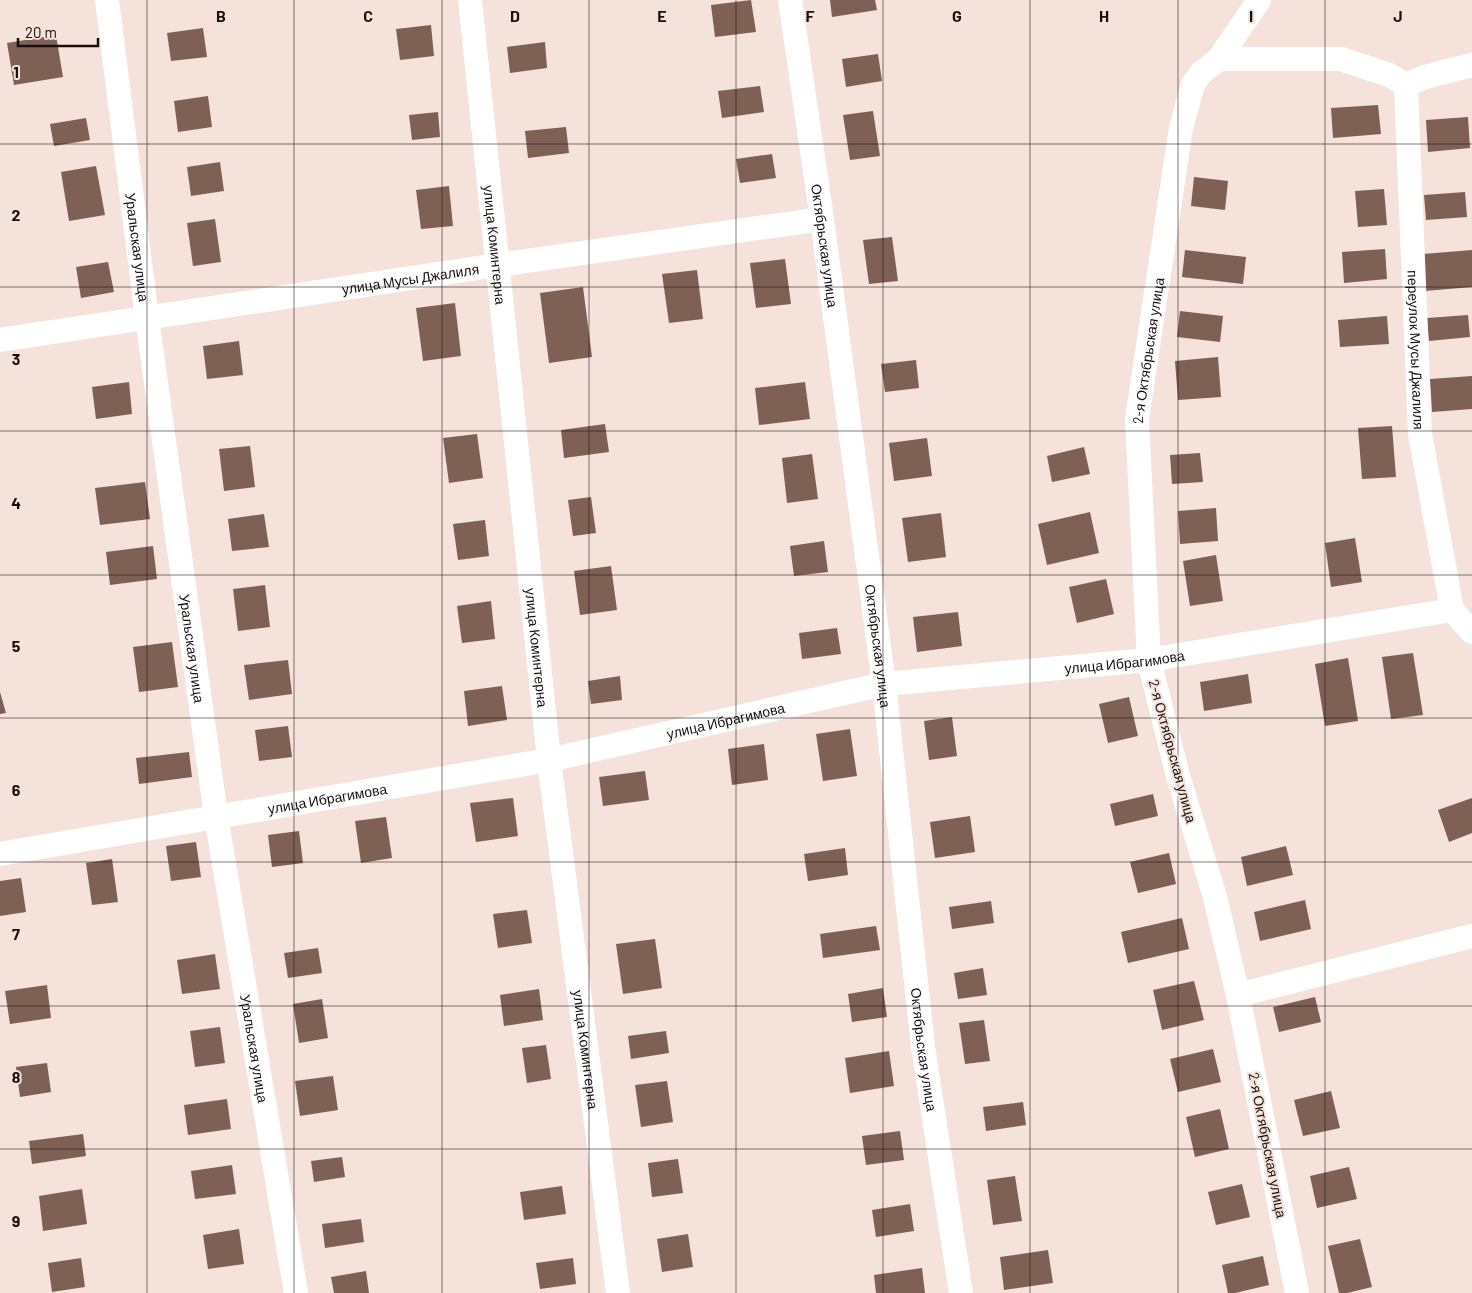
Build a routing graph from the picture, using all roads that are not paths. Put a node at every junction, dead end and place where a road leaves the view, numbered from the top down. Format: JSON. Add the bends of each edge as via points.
{"nodes":[{"id":1,"x":107,"y":0,"type":"edge"},
{"id":2,"x":470,"y":0,"type":"edge"},
{"id":3,"x":790,"y":0,"type":"edge"},
{"id":4,"x":1259,"y":0,"type":"edge"},
{"id":5,"x":1219,"y":59,"type":"junction"},
{"id":6,"x":1472,"y":66,"type":"edge"},
{"id":7,"x":1406,"y":85,"type":"junction"},
{"id":8,"x":822,"y":219,"type":"junction"},
{"id":9,"x":498,"y":264,"type":"junction"},
{"id":10,"x":147,"y":318,"type":"junction"},
{"id":11,"x":0,"y":340,"type":"edge"},
{"id":12,"x":1452,"y":610,"type":"junction"},
{"id":13,"x":1472,"y":632,"type":"edge"},
{"id":14,"x":1150,"y":660,"type":"junction"},
{"id":15,"x":884,"y":684,"type":"junction"},
{"id":16,"x":549,"y":760,"type":"junction"},
{"id":17,"x":216,"y":816,"type":"junction"},
{"id":18,"x":0,"y":854,"type":"edge"},
{"id":19,"x":1472,"y":936,"type":"edge"},
{"id":20,"x":1238,"y":996,"type":"junction"},
{"id":21,"x":296,"y":1293,"type":"edge"},
{"id":22,"x":618,"y":1293,"type":"edge"},
{"id":23,"x":961,"y":1293,"type":"edge"},
{"id":24,"x":1297,"y":1293,"type":"edge"}],
"edges":[{"from":1,"to":10,"type":"street","name":"Уральская улица"},
{"from":2,"to":9,"type":"street","name":"улица Коминтерна"},
{"from":3,"to":8,"type":"street","name":"Октябрьская улица"},
{"from":4,"to":5,"type":"street"},
{"from":5,"to":7,"type":"street","via":[[1341,59],[1389,75]]},
{"from":5,"to":14,"type":"street","name":"2-я Октябрьская улица","via":[[1193,84],[1181,128],[1137,419]]},
{"from":6,"to":7,"type":"street"},
{"from":7,"to":12,"type":"street","name":"переулок Мусы Джалиля","via":[[1420,434]]},
{"from":8,"to":9,"type":"street","name":"улица Мусы Джалиля"},
{"from":8,"to":15,"type":"street","name":"Октябрьская улица"},
{"from":9,"to":10,"type":"street","name":"улица Мусы Джалиля"},
{"from":9,"to":16,"type":"street","name":"улица Коминтерна"},
{"from":10,"to":11,"type":"street","name":"улица Мусы Джалиля"},
{"from":10,"to":17,"type":"street","name":"Уральская улица"},
{"from":12,"to":13,"type":"street"},
{"from":12,"to":14,"type":"street","name":"улица Ибрагимова"},
{"from":14,"to":15,"type":"street","name":"улица Ибрагимова"},
{"from":14,"to":20,"type":"street","name":"2-я Октябрьская улица","via":[[1178,776],[1215,897]]},
{"from":15,"to":16,"type":"street","name":"улица Ибрагимова"},
{"from":15,"to":23,"type":"street","name":"Октябрьская улица","via":[[923,1046]]},
{"from":16,"to":17,"type":"street","name":"улица Ибрагимова"},
{"from":16,"to":22,"type":"street","name":"улица Коминтерна"},
{"from":17,"to":18,"type":"street","name":"улица Ибрагимова"},
{"from":17,"to":21,"type":"street","name":"Уральская улица"},
{"from":19,"to":20,"type":"street"},
{"from":20,"to":24,"type":"street","name":"2-я Октябрьская улица"}]}
